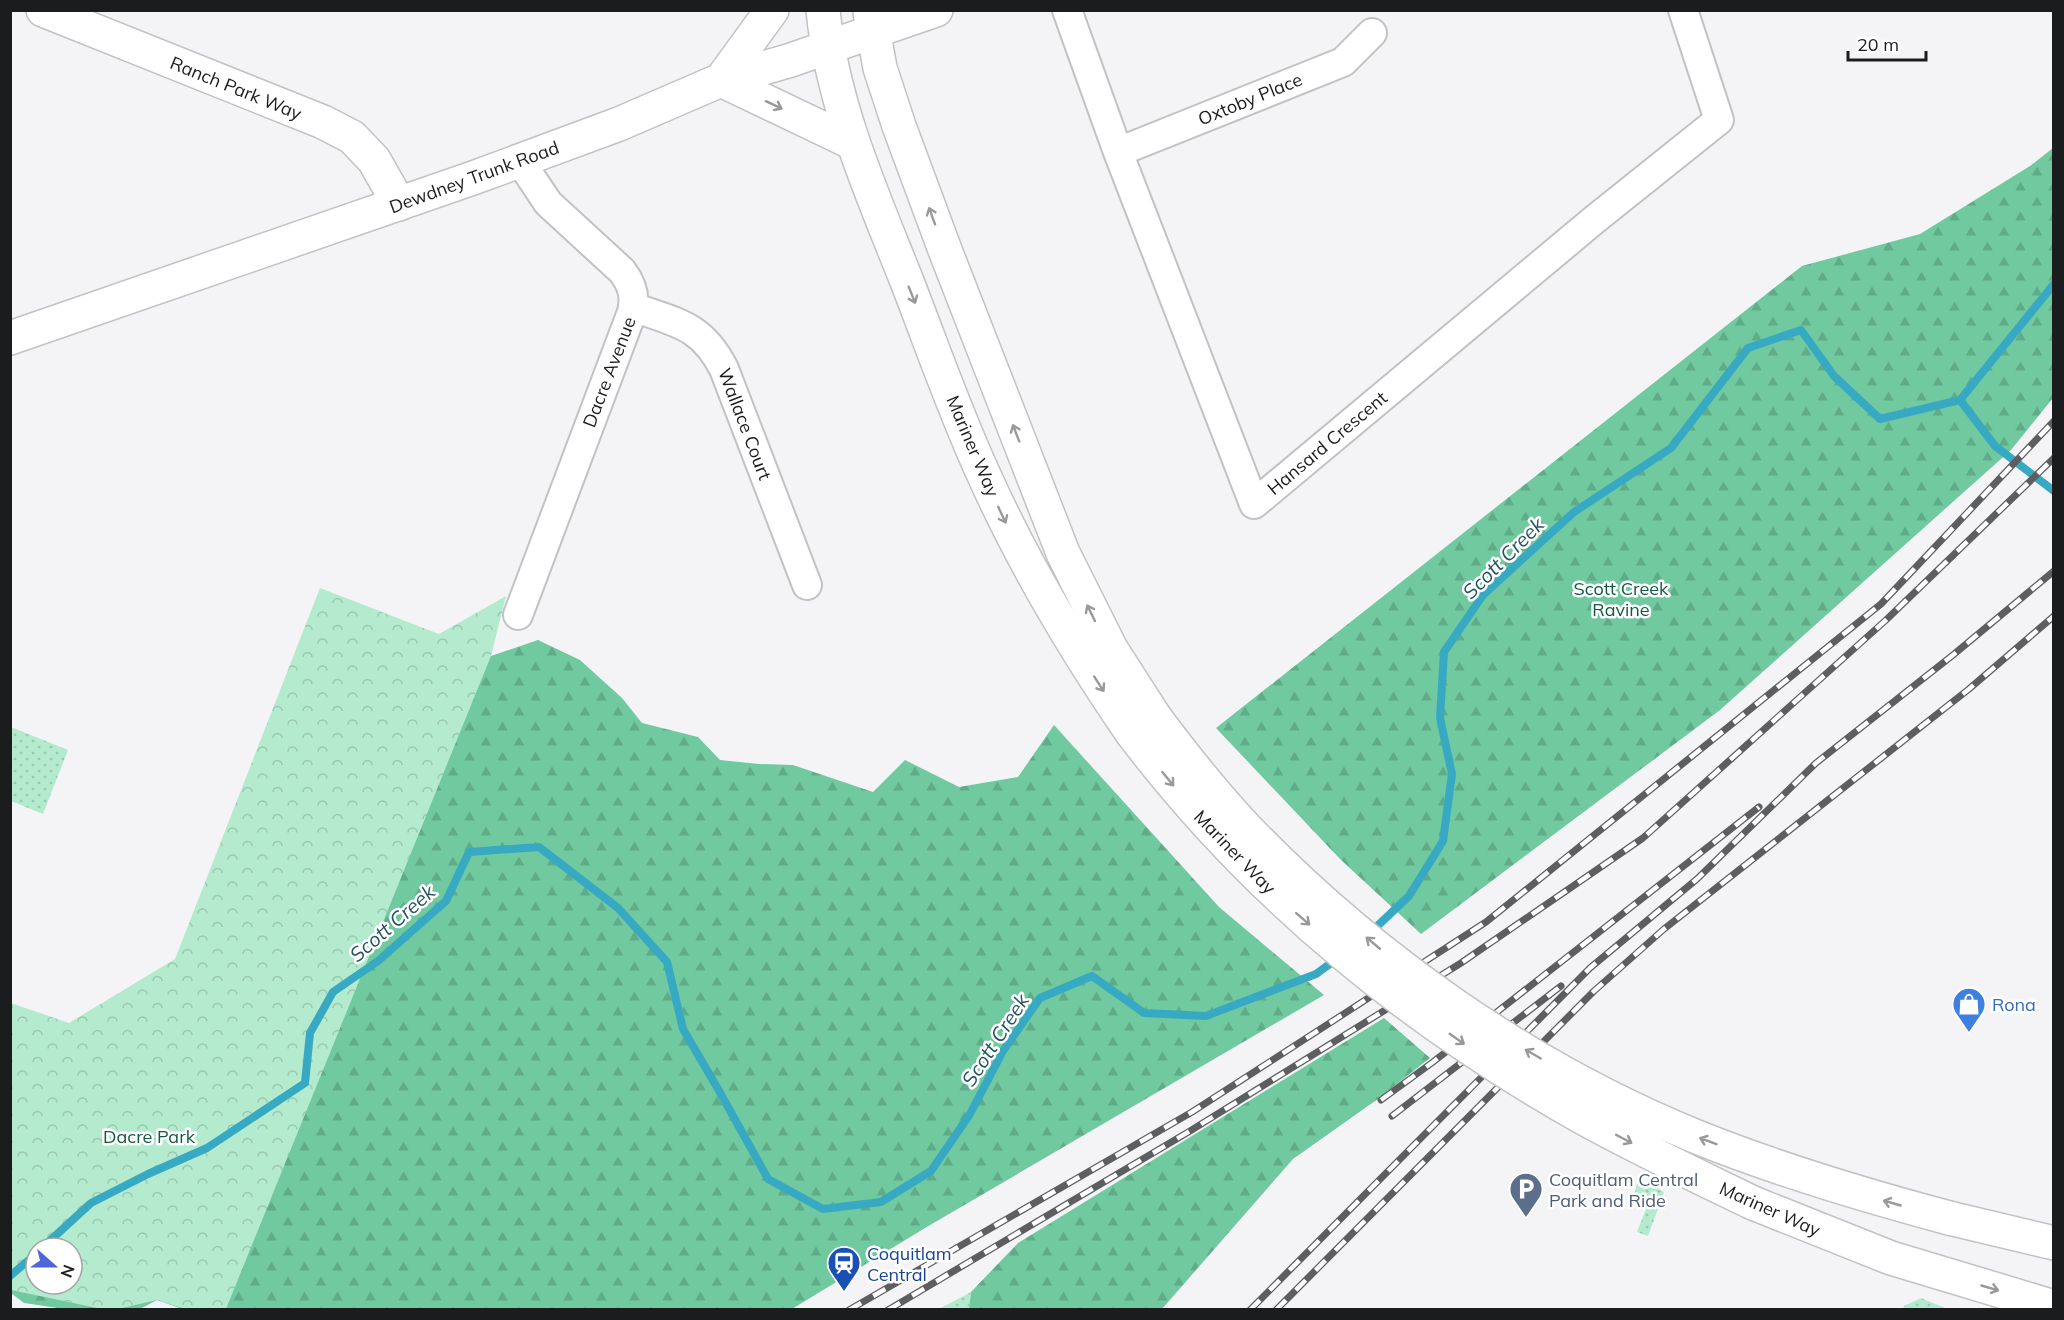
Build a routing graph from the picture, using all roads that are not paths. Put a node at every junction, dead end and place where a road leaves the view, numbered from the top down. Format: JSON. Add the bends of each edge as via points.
{"nodes":[{"id":1,"x":43,"y":10,"type":"edge"},
{"id":2,"x":771,"y":10,"type":"edge"},
{"id":3,"x":822,"y":10,"type":"edge"},
{"id":4,"x":936,"y":10,"type":"edge"},
{"id":5,"x":1067,"y":10,"type":"edge"},
{"id":6,"x":1683,"y":10,"type":"edge"},
{"id":7,"x":872,"y":21,"type":"edge"},
{"id":8,"x":1372,"y":33,"type":"dead end"},
{"id":9,"x":826,"y":48,"type":"junction"},
{"id":10,"x":721,"y":80,"type":"junction"},
{"id":11,"x":853,"y":143,"type":"junction"},
{"id":12,"x":1118,"y":152,"type":"junction"},
{"id":13,"x":520,"y":161,"type":"junction"},
{"id":14,"x":399,"y":204,"type":"junction"},
{"id":15,"x":633,"y":307,"type":"junction"},
{"id":16,"x":10,"y":338,"type":"edge"},
{"id":17,"x":807,"y":585,"type":"dead end"},
{"id":18,"x":518,"y":615,"type":"dead end"},
{"id":19,"x":1143,"y":724,"type":"junction"},
{"id":20,"x":2054,"y":1243,"type":"edge"},
{"id":21,"x":2054,"y":1307,"type":"edge"}],
"edges":[{"from":1,"to":14,"type":"main road","name":"Ranch Park Way","via":[[352,137],[374,160]]},
{"from":2,"to":10,"type":"main road"},
{"from":3,"to":9,"type":"main road","name":"Mariner Way"},
{"from":4,"to":7,"type":"main road","name":"Dewdney Trunk Road"},
{"from":5,"to":12,"type":"street","name":"Hansard Crescent"},
{"from":6,"to":12,"type":"street","name":"Hansard Crescent","via":[[1719,120],[1254,504]]},
{"from":7,"to":9,"type":"main road","name":"Dewdney Trunk Road"},
{"from":19,"to":7,"type":"main road","name":"Mariner Way","one_way":true,"via":[[1063,553],[949,260],[898,126],[880,68]]},
{"from":8,"to":12,"type":"street","name":"Oxtoby Place","via":[[1343,62]]},
{"from":9,"to":10,"type":"main road","name":"Dewdney Trunk Road"},
{"from":9,"to":11,"type":"main road","name":"Mariner Way"},
{"from":10,"to":11,"type":"main road","one_way":true},
{"from":10,"to":13,"type":"main road","name":"Dewdney Trunk Road"},
{"from":11,"to":19,"type":"main road","name":"Mariner Way","one_way":true,"via":[[986,481],[1015,541],[1067,635]]},
{"from":13,"to":14,"type":"main road","name":"Dewdney Trunk Road"},
{"from":13,"to":15,"type":"street","name":"Dacre Avenue","via":[[548,203],[629,279]]},
{"from":14,"to":16,"type":"main road","name":"Dewdney Trunk Road"},
{"from":15,"to":17,"type":"street","name":"Wallace Court","via":[[693,330],[716,352]]},
{"from":15,"to":18,"type":"street","name":"Dacre Avenue"},
{"from":20,"to":19,"type":"main road","name":"Mariner Way","one_way":true,"bridge":true,"via":[[1949,1218],[1794,1173],[1696,1136],[1570,1076],[1513,1042],[1390,957],[1294,874],[1191,765]]},
{"from":19,"to":21,"type":"main road","name":"Mariner Way","one_way":true,"bridge":true,"via":[[1179,793],[1298,916],[1407,1004],[1521,1081],[1655,1156],[1783,1216],[1936,1272]]}]}
